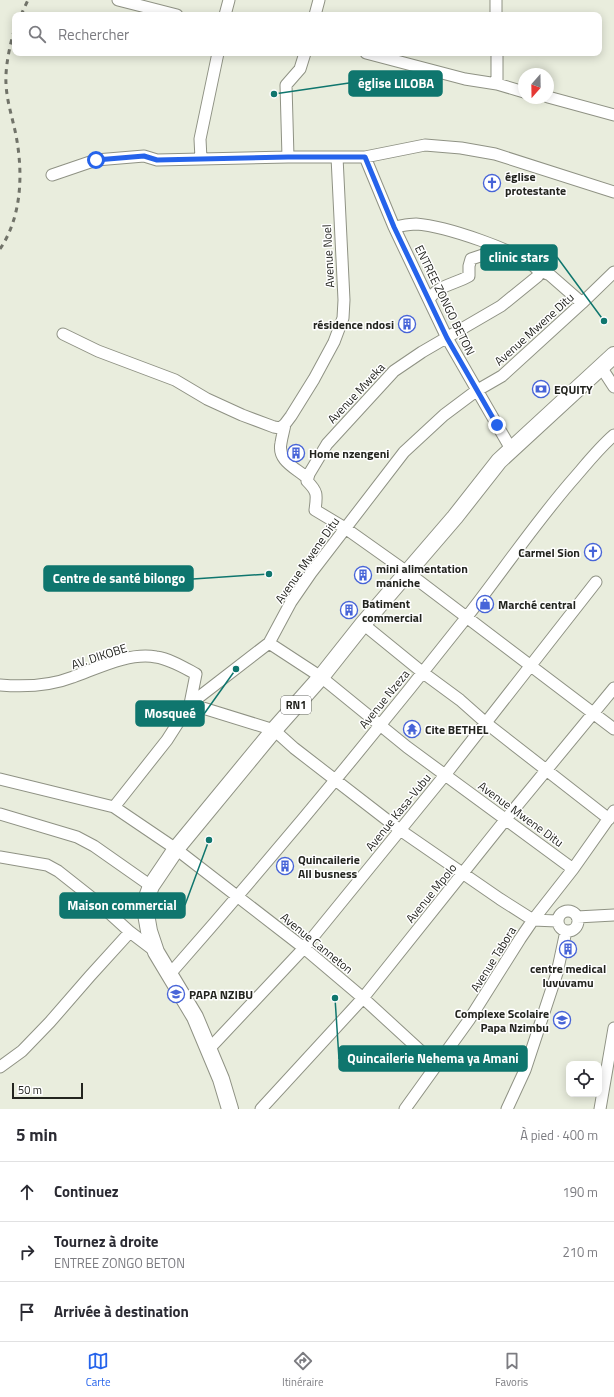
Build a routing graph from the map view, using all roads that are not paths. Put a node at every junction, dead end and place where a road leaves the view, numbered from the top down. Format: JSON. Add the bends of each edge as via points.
{"nodes":[{"id":1,"x":118,"y":0,"type":"edge"},
{"id":2,"x":229,"y":0,"type":"edge"},
{"id":3,"x":319,"y":0,"type":"edge"},
{"id":4,"x":496,"y":0,"type":"edge"},
{"id":5,"x":165,"y":12,"type":"edge"},
{"id":6,"x":226,"y":12,"type":"edge"},
{"id":7,"x":316,"y":12,"type":"edge"},
{"id":8,"x":496,"y":12,"type":"edge"},
{"id":9,"x":217,"y":56,"type":"edge"},
{"id":10,"x":304,"y":56,"type":"edge"},
{"id":11,"x":377,"y":56,"type":"edge"},
{"id":12,"x":497,"y":56,"type":"edge"},
{"id":13,"x":497,"y":84,"type":"junction"},
{"id":14,"x":518,"y":90,"type":"edge"},
{"id":15,"x":554,"y":99,"type":"edge"},
{"id":16,"x":614,"y":115,"type":"edge"},
{"id":17,"x":288,"y":157,"type":"junction"},
{"id":18,"x":337,"y":157,"type":"junction"},
{"id":19,"x":365,"y":157,"type":"junction"},
{"id":20,"x":201,"y":160,"type":"junction"},
{"id":21,"x":52,"y":175,"type":"dead end"},
{"id":22,"x":614,"y":192,"type":"edge"},
{"id":23,"x":394,"y":227,"type":"junction"},
{"id":24,"x":492,"y":245,"type":"junction"},
{"id":25,"x":614,"y":272,"type":"edge"},
{"id":26,"x":537,"y":275,"type":"junction"},
{"id":27,"x":429,"y":300,"type":"junction"},
{"id":28,"x":582,"y":303,"type":"junction"},
{"id":29,"x":63,"y":334,"type":"dead end"},
{"id":30,"x":447,"y":338,"type":"junction"},
{"id":31,"x":614,"y":354,"type":"edge"},
{"id":32,"x":601,"y":367,"type":"junction"},
{"id":33,"x":614,"y":387,"type":"edge"},
{"id":34,"x":476,"y":390,"type":"junction"},
{"id":35,"x":285,"y":424,"type":"junction"},
{"id":36,"x":614,"y":435,"type":"edge"},
{"id":37,"x":511,"y":449,"type":"junction"},
{"id":38,"x":308,"y":476,"type":"junction"},
{"id":39,"x":345,"y":528,"type":"junction"},
{"id":40,"x":407,"y":572,"type":"junction"},
{"id":41,"x":596,"y":582,"type":"dead end"},
{"id":42,"x":466,"y":617,"type":"junction"},
{"id":43,"x":363,"y":624,"type":"junction"},
{"id":44,"x":269,"y":643,"type":"junction"},
{"id":45,"x":531,"y":666,"type":"junction"},
{"id":46,"x":422,"y":672,"type":"junction"},
{"id":47,"x":321,"y":677,"type":"junction"},
{"id":48,"x":0,"y":685,"type":"edge"},
{"id":49,"x":614,"y":688,"type":"edge"},
{"id":50,"x":190,"y":704,"type":"junction"},
{"id":51,"x":593,"y":713,"type":"junction"},
{"id":52,"x":486,"y":723,"type":"junction"},
{"id":53,"x":380,"y":725,"type":"junction"},
{"id":54,"x":614,"y":729,"type":"edge"},
{"id":55,"x":274,"y":730,"type":"junction"},
{"id":56,"x":546,"y":770,"type":"junction"},
{"id":57,"x":445,"y":775,"type":"junction"},
{"id":58,"x":0,"y":779,"type":"edge"},
{"id":59,"x":335,"y":780,"type":"junction"},
{"id":60,"x":114,"y":807,"type":"junction"},
{"id":61,"x":0,"y":814,"type":"edge"},
{"id":62,"x":611,"y":815,"type":"edge"},
{"id":63,"x":506,"y":820,"type":"junction"},
{"id":64,"x":400,"y":830,"type":"junction"},
{"id":65,"x":176,"y":849,"type":"junction"},
{"id":66,"x":0,"y":857,"type":"edge"},
{"id":67,"x":573,"y":868,"type":"junction"},
{"id":68,"x":462,"y":874,"type":"junction"},
{"id":69,"x":151,"y":886,"type":"junction"},
{"id":70,"x":239,"y":896,"type":"junction"},
{"id":71,"x":614,"y":916,"type":"edge"},
{"id":72,"x":577,"y":917,"type":"junction"},
{"id":73,"x":534,"y":920,"type":"junction"},
{"id":74,"x":557,"y":921,"type":"junction"},
{"id":75,"x":566,"y":931,"type":"junction"},
{"id":76,"x":130,"y":932,"type":"junction"},
{"id":77,"x":304,"y":948,"type":"junction"},
{"id":78,"x":156,"y":952,"type":"junction"},
{"id":79,"x":169,"y":976,"type":"junction"},
{"id":80,"x":363,"y":998,"type":"junction"},
{"id":81,"x":614,"y":1028,"type":"edge"},
{"id":82,"x":209,"y":1049,"type":"junction"},
{"id":83,"x":436,"y":1065,"type":"junction"},
{"id":84,"x":0,"y":1067,"type":"edge"},
{"id":85,"x":230,"y":1109,"type":"edge"},
{"id":86,"x":261,"y":1109,"type":"edge"},
{"id":87,"x":405,"y":1109,"type":"edge"},
{"id":88,"x":507,"y":1109,"type":"edge"},
{"id":89,"x":600,"y":1109,"type":"edge"}],
"edges":[{"from":1,"to":5,"type":"street"},
{"from":2,"to":6,"type":"street"},
{"from":3,"to":7,"type":"street"},
{"from":4,"to":8,"type":"street"},
{"from":9,"to":20,"type":"street","via":[[200,139]]},
{"from":10,"to":17,"type":"street","via":[[300,69],[286,85]]},
{"from":11,"to":13,"type":"street","via":[[465,79]]},
{"from":12,"to":13,"type":"street"},
{"from":13,"to":14,"type":"street"},
{"from":15,"to":16,"type":"street"},
{"from":17,"to":18,"type":"street"},
{"from":17,"to":20,"type":"street"},
{"from":18,"to":19,"type":"street"},
{"from":18,"to":35,"type":"street","name":"Avenue Noel","via":[[343,318],[314,379]]},
{"from":19,"to":22,"type":"street","via":[[425,145],[461,148],[495,154]]},
{"from":19,"to":23,"type":"street","name":"ENTREE ZONGO BETON"},
{"from":20,"to":21,"type":"street","via":[[157,160],[144,156],[96,160]]},
{"from":23,"to":24,"type":"street","via":[[414,224]]},
{"from":23,"to":27,"type":"street","name":"ENTREE ZONGO BETON"},
{"from":24,"to":26,"type":"street","via":[[525,260]]},
{"from":24,"to":27,"type":"street","via":[[486,254],[471,259],[470,276],[448,284]]},
{"from":25,"to":28,"type":"street","name":"Avenue Mwene Ditu"},
{"from":26,"to":28,"type":"street","via":[[550,275]]},
{"from":26,"to":30,"type":"street","name":"Avenue Mweka","via":[[501,306]]},
{"from":27,"to":30,"type":"street","name":"ENTREE ZONGO BETON"},
{"from":28,"to":34,"type":"street","name":"Avenue Mwene Ditu","via":[[502,376]]},
{"from":29,"to":35,"type":"street","via":[[98,351],[175,380],[207,399],[242,415],[274,427],[280,428]]},
{"from":30,"to":34,"type":"street","name":"ENTREE ZONGO BETON"},
{"from":30,"to":38,"type":"street","name":"Avenue Mweka","via":[[394,371],[327,444]]},
{"from":31,"to":32,"type":"highway","number":"RN1"},
{"from":32,"to":33,"type":"street"},
{"from":32,"to":37,"type":"highway","number":"RN1"},
{"from":34,"to":37,"type":"street","name":"ENTREE ZONGO BETON"},
{"from":34,"to":39,"type":"street","name":"Avenue Mwene Ditu","via":[[404,452]]},
{"from":35,"to":38,"type":"street","name":"Avenue Noel","via":[[280,444],[284,459],[290,466]]},
{"from":36,"to":42,"type":"street","name":"Avenue Nzeza","via":[[560,494]]},
{"from":37,"to":40,"type":"highway","number":"RN1"},
{"from":38,"to":39,"type":"street","via":[[307,481],[316,493],[315,510]]},
{"from":39,"to":40,"type":"street"},
{"from":39,"to":44,"type":"street","name":"Avenue Mwene Ditu","via":[[290,602]]},
{"from":40,"to":42,"type":"street"},
{"from":40,"to":43,"type":"highway","number":"RN1"},
{"from":41,"to":45,"type":"street","name":"Avenue Kasa-Vubu"},
{"from":42,"to":45,"type":"street"},
{"from":42,"to":46,"type":"street","name":"Avenue Nzeza"},
{"from":43,"to":46,"type":"street"},
{"from":43,"to":47,"type":"highway","number":"RN1"},
{"from":44,"to":47,"type":"street","name":"Avenue Mwene Ditu"},
{"from":44,"to":50,"type":"street"},
{"from":45,"to":51,"type":"street"},
{"from":45,"to":52,"type":"street","name":"Avenue Kasa-Vubu"},
{"from":46,"to":52,"type":"street"},
{"from":46,"to":53,"type":"street","name":"Avenue Nzeza"},
{"from":47,"to":53,"type":"street","name":"Avenue Mwene Ditu"},
{"from":47,"to":55,"type":"highway","number":"RN1"},
{"from":48,"to":50,"type":"street","name":"AV. DIKOBE","via":[[38,685],[72,678],[123,660],[156,657],[180,664],[196,674]]},
{"from":49,"to":51,"type":"street","name":"Avenue Mpolo"},
{"from":50,"to":55,"type":"street"},
{"from":50,"to":60,"type":"street","via":[[167,740]]},
{"from":51,"to":54,"type":"street"},
{"from":51,"to":56,"type":"street","name":"Avenue Mpolo"},
{"from":52,"to":56,"type":"street"},
{"from":52,"to":57,"type":"street","name":"Avenue Kasa-Vubu"},
{"from":53,"to":57,"type":"street","name":"Avenue Mwene Ditu"},
{"from":53,"to":59,"type":"street","name":"Avenue Nzeza"},
{"from":55,"to":59,"type":"street"},
{"from":55,"to":65,"type":"highway","number":"RN1"},
{"from":56,"to":62,"type":"street"},
{"from":56,"to":63,"type":"street","name":"Avenue Mpolo"},
{"from":57,"to":63,"type":"street","name":"Avenue Mwene Ditu"},
{"from":57,"to":64,"type":"street","name":"Avenue Kasa-Vubu"},
{"from":58,"to":60,"type":"street"},
{"from":59,"to":64,"type":"street"},
{"from":59,"to":70,"type":"street","name":"Avenue Nzeza"},
{"from":60,"to":65,"type":"street","name":"Avenue Canneton"},
{"from":61,"to":69,"type":"street","via":[[76,837],[94,846]]},
{"from":62,"to":67,"type":"street","name":"Avenue Tabora"},
{"from":63,"to":67,"type":"street","name":"Avenue Mwene Ditu"},
{"from":63,"to":68,"type":"street","name":"Avenue Mpolo"},
{"from":64,"to":68,"type":"street"},
{"from":64,"to":77,"type":"street","name":"Avenue Kasa-Vubu"},
{"from":65,"to":69,"type":"highway","number":"RN1"},
{"from":65,"to":70,"type":"street","name":"Avenue Canneton"},
{"from":66,"to":76,"type":"street","via":[[47,865],[58,871],[96,900]]},
{"from":67,"to":73,"type":"street","name":"Avenue Tabora"},
{"from":68,"to":73,"type":"street"},
{"from":68,"to":80,"type":"street","name":"Avenue Mpolo"},
{"from":69,"to":78,"type":"highway","number":"RN1","via":[[147,897],[146,914],[148,931]]},
{"from":70,"to":77,"type":"street","name":"Avenue Canneton"},
{"from":70,"to":79,"type":"street","name":"Avenue Nzeza"},
{"from":71,"to":72,"type":"street"},
{"from":72,"to":74,"type":"street","via":[[573,912],[566,911]]},
{"from":72,"to":75,"type":"street","via":[[576,928]]},
{"from":73,"to":74,"type":"street"},
{"from":73,"to":83,"type":"street","name":"Avenue Tabora","via":[[469,1020]]},
{"from":74,"to":75,"type":"street","via":[[560,928]]},
{"from":75,"to":88,"type":"street","via":[[557,973],[525,1070]]},
{"from":76,"to":78,"type":"street"},
{"from":76,"to":84,"type":"street","via":[[50,1022],[22,1051]]},
{"from":77,"to":80,"type":"street","name":"Avenue Canneton"},
{"from":77,"to":82,"type":"street","name":"Avenue Kasa-Vubu"},
{"from":78,"to":79,"type":"highway","number":"RN1"},
{"from":79,"to":82,"type":"highway","number":"RN1","via":[[195,1017]]},
{"from":80,"to":83,"type":"street","name":"Avenue Canneton"},
{"from":80,"to":86,"type":"street","name":"Avenue Mpolo"},
{"from":81,"to":89,"type":"street"},
{"from":82,"to":85,"type":"highway","number":"RN1"},
{"from":83,"to":87,"type":"street","name":"Avenue Tabora"}]}
